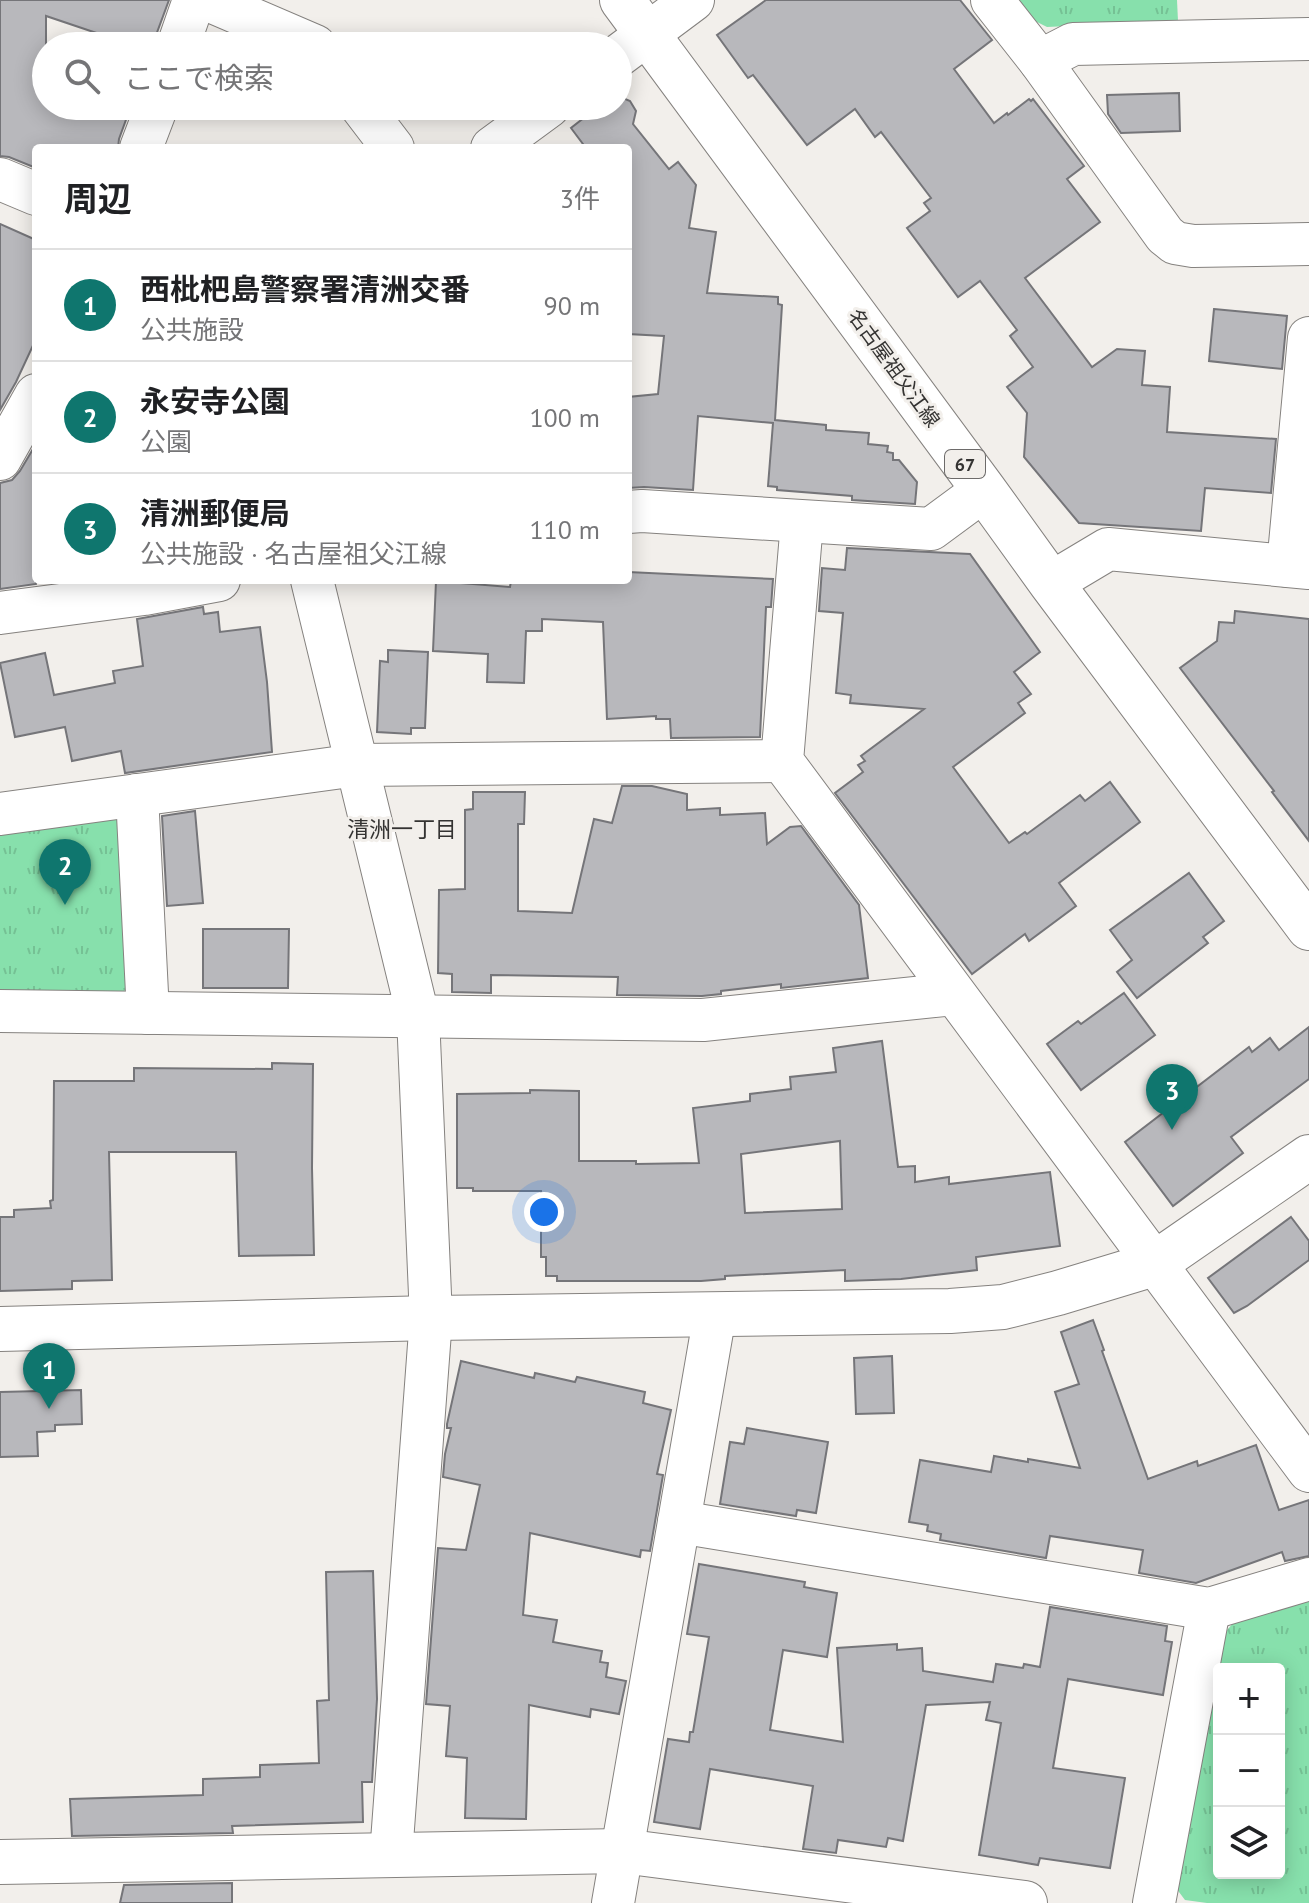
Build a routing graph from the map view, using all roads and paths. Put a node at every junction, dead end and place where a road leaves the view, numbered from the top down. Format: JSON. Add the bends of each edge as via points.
{"nodes":[{"id":1,"x":194,"y":0,"type":"edge"},
{"id":2,"x":208,"y":0,"type":"edge"},
{"id":3,"x":693,"y":0,"type":"edge"},
{"id":4,"x":992,"y":0,"type":"edge"},
{"id":5,"x":629,"y":30,"type":"edge"},
{"id":6,"x":183,"y":32,"type":"edge"},
{"id":7,"x":282,"y":32,"type":"edge"},
{"id":8,"x":632,"y":34,"type":"edge"},
{"id":9,"x":1309,"y":39,"type":"edge"},
{"id":10,"x":1040,"y":61,"type":"junction"},
{"id":11,"x":152,"y":120,"type":"edge"},
{"id":12,"x":372,"y":120,"type":"edge"},
{"id":13,"x":530,"y":120,"type":"edge"},
{"id":14,"x":143,"y":144,"type":"edge"},
{"id":15,"x":390,"y":144,"type":"edge"},
{"id":16,"x":497,"y":144,"type":"edge"},
{"id":17,"x":0,"y":179,"type":"edge"},
{"id":18,"x":32,"y":192,"type":"edge"},
{"id":19,"x":1309,"y":244,"type":"edge"},
{"id":20,"x":1309,"y":338,"type":"edge"},
{"id":21,"x":32,"y":402,"type":"edge"},
{"id":22,"x":0,"y":459,"type":"edge"},
{"id":23,"x":984,"y":490,"type":"junction"},
{"id":24,"x":632,"y":512,"type":"edge"},
{"id":25,"x":802,"y":522,"type":"junction"},
{"id":26,"x":1299,"y":567,"type":"edge"},
{"id":27,"x":1051,"y":583,"type":"junction"},
{"id":28,"x":198,"y":584,"type":"edge"},
{"id":29,"x":313,"y":584,"type":"edge"},
{"id":30,"x":0,"y":613,"type":"edge"},
{"id":31,"x":782,"y":761,"type":"junction"},
{"id":32,"x":357,"y":765,"type":"junction"},
{"id":33,"x":137,"y":795,"type":"junction"},
{"id":34,"x":0,"y":814,"type":"edge"},
{"id":35,"x":1309,"y":928,"type":"edge"},
{"id":36,"x":954,"y":994,"type":"junction"},
{"id":37,"x":0,"y":1011,"type":"edge"},
{"id":38,"x":148,"y":1013,"type":"junction"},
{"id":39,"x":418,"y":1016,"type":"junction"},
{"id":40,"x":1309,"y":1157,"type":"edge"},
{"id":41,"x":1154,"y":1264,"type":"junction"},
{"id":42,"x":715,"y":1314,"type":"junction"},
{"id":43,"x":431,"y":1318,"type":"junction"},
{"id":44,"x":0,"y":1329,"type":"edge"},
{"id":45,"x":1309,"y":1471,"type":"edge"},
{"id":46,"x":679,"y":1522,"type":"junction"},
{"id":47,"x":1309,"y":1579,"type":"edge"},
{"id":48,"x":1209,"y":1609,"type":"junction"},
{"id":49,"x":622,"y":1851,"type":"junction"},
{"id":50,"x":391,"y":1855,"type":"junction"},
{"id":51,"x":0,"y":1862,"type":"edge"},
{"id":52,"x":613,"y":1903,"type":"edge"},
{"id":53,"x":1025,"y":1903,"type":"edge"},
{"id":54,"x":1154,"y":1903,"type":"edge"}],
"edges":[{"from":1,"to":6,"type":"street"},
{"from":2,"to":7,"type":"street"},
{"from":3,"to":5,"type":"street"},
{"from":4,"to":10,"type":"street"},
{"from":8,"to":23,"type":"street","name":"名古屋祖父江線","number":"67"},
{"from":9,"to":10,"type":"street","via":[[1073,44]]},
{"from":10,"to":19,"type":"street","via":[[1175,243]]},
{"from":11,"to":14,"type":"street"},
{"from":12,"to":15,"type":"street"},
{"from":13,"to":16,"type":"street"},
{"from":17,"to":18,"type":"street"},
{"from":20,"to":26,"type":"street"},
{"from":21,"to":22,"type":"street"},
{"from":23,"to":25,"type":"street","via":[[931,529]]},
{"from":23,"to":27,"type":"street","name":"名古屋祖父江線","number":"67"},
{"from":24,"to":25,"type":"street"},
{"from":25,"to":31,"type":"street"},
{"from":26,"to":27,"type":"street","via":[[1108,549]]},
{"from":27,"to":35,"type":"street","name":"名古屋祖父江線","number":"67"},
{"from":28,"to":30,"type":"street"},
{"from":29,"to":32,"type":"street"},
{"from":31,"to":32,"type":"street"},
{"from":31,"to":36,"type":"street"},
{"from":32,"to":33,"type":"street"},
{"from":32,"to":39,"type":"street"},
{"from":33,"to":34,"type":"street"},
{"from":33,"to":38,"type":"street"},
{"from":36,"to":39,"type":"street","via":[[703,1020]]},
{"from":36,"to":41,"type":"street"},
{"from":37,"to":38,"type":"street"},
{"from":38,"to":39,"type":"street"},
{"from":39,"to":43,"type":"street"},
{"from":40,"to":41,"type":"street"},
{"from":41,"to":42,"type":"street","via":[[1003,1307]]},
{"from":41,"to":45,"type":"street"},
{"from":42,"to":43,"type":"street"},
{"from":42,"to":46,"type":"street"},
{"from":43,"to":44,"type":"street"},
{"from":43,"to":50,"type":"street"},
{"from":46,"to":48,"type":"street"},
{"from":46,"to":49,"type":"street"},
{"from":47,"to":48,"type":"street"},
{"from":48,"to":54,"type":"street"},
{"from":49,"to":50,"type":"street"},
{"from":49,"to":52,"type":"street"},
{"from":49,"to":53,"type":"street"},
{"from":50,"to":51,"type":"street"}]}
